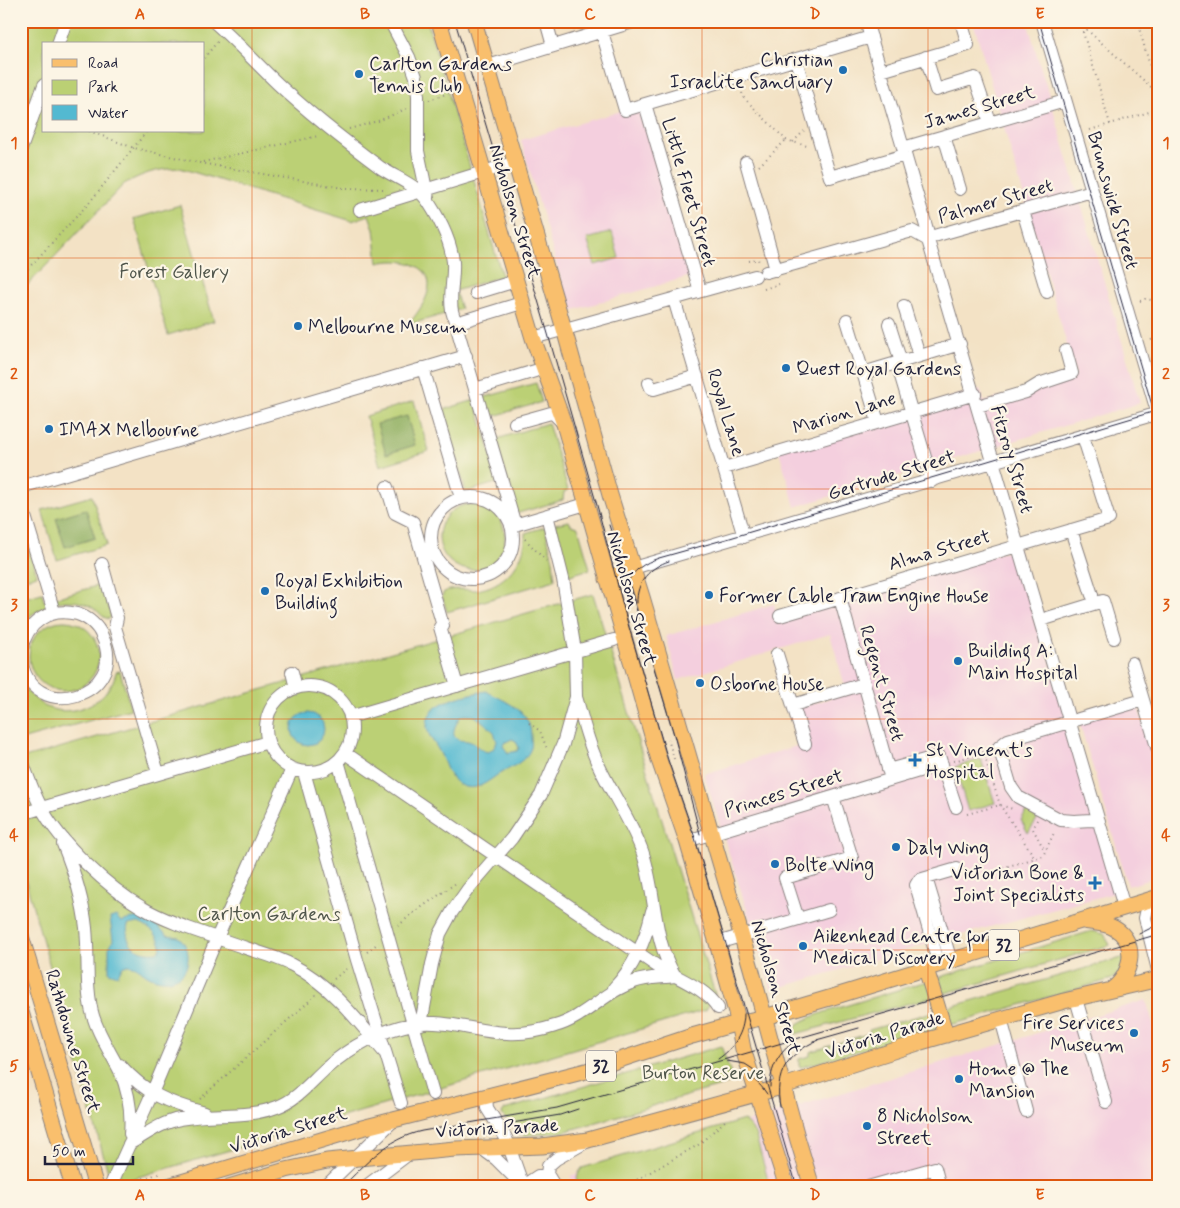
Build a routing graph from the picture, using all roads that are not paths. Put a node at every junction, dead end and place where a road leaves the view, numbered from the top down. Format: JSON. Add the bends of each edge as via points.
{"nodes":[{"id":1,"x":66,"y":21,"type":"edge"},
{"id":2,"x":213,"y":21,"type":"edge"},
{"id":3,"x":390,"y":21,"type":"edge"},
{"id":4,"x":439,"y":21,"type":"edge"},
{"id":5,"x":474,"y":21,"type":"edge"},
{"id":6,"x":546,"y":21,"type":"edge"},
{"id":7,"x":636,"y":21,"type":"edge"},
{"id":8,"x":866,"y":21,"type":"edge"},
{"id":9,"x":961,"y":21,"type":"edge"},
{"id":10,"x":1042,"y":21,"type":"edge"},
{"id":11,"x":602,"y":32,"type":"junction"},
{"id":12,"x":871,"y":37,"type":"junction"},
{"id":13,"x":59,"y":42,"type":"edge"},
{"id":14,"x":553,"y":46,"type":"junction"},
{"id":15,"x":926,"y":57,"type":"junction"},
{"id":16,"x":796,"y":60,"type":"junction"},
{"id":17,"x":488,"y":66,"type":"junction"},
{"id":18,"x":881,"y":71,"type":"junction"},
{"id":19,"x":42,"y":91,"type":"edge"},
{"id":20,"x":1066,"y":101,"type":"junction"},
{"id":21,"x":645,"y":104,"type":"junction"},
{"id":22,"x":990,"y":122,"type":"junction"},
{"id":23,"x":944,"y":136,"type":"junction"},
{"id":24,"x":21,"y":149,"type":"edge"},
{"id":25,"x":904,"y":152,"type":"junction"},
{"id":26,"x":516,"y":162,"type":"junction"},
{"id":27,"x":751,"y":166,"type":"road end"},
{"id":28,"x":484,"y":172,"type":"junction"},
{"id":29,"x":960,"y":188,"type":"dead end"},
{"id":30,"x":1092,"y":191,"type":"junction"},
{"id":31,"x":425,"y":194,"type":"junction"},
{"id":32,"x":360,"y":210,"type":"dead end"},
{"id":33,"x":1023,"y":211,"type":"junction"},
{"id":34,"x":924,"y":219,"type":"junction"},
{"id":35,"x":912,"y":231,"type":"junction"},
{"id":36,"x":928,"y":240,"type":"junction"},
{"id":37,"x":766,"y":272,"type":"junction"},
{"id":38,"x":516,"y":279,"type":"junction"},
{"id":39,"x":700,"y":291,"type":"junction"},
{"id":40,"x":1047,"y":292,"type":"dead end"},
{"id":41,"x":476,"y":293,"type":"dead end"},
{"id":42,"x":674,"y":299,"type":"junction"},
{"id":43,"x":515,"y":305,"type":"dead end"},
{"id":44,"x":904,"y":306,"type":"dead end"},
{"id":45,"x":848,"y":320,"type":"dead end"},
{"id":46,"x":456,"y":323,"type":"junction"},
{"id":47,"x":889,"y":324,"type":"dead end"},
{"id":48,"x":564,"y":330,"type":"junction"},
{"id":49,"x":533,"y":338,"type":"junction"},
{"id":50,"x":960,"y":344,"type":"junction"},
{"id":51,"x":1066,"y":351,"type":"dead end"},
{"id":52,"x":466,"y":356,"type":"junction"},
{"id":53,"x":919,"y":356,"type":"junction"},
{"id":54,"x":899,"y":362,"type":"junction"},
{"id":55,"x":423,"y":368,"type":"junction"},
{"id":56,"x":534,"y":371,"type":"dead end"},
{"id":57,"x":863,"y":373,"type":"junction"},
{"id":58,"x":697,"y":376,"type":"junction"},
{"id":59,"x":649,"y":383,"type":"dead end"},
{"id":60,"x":475,"y":389,"type":"junction"},
{"id":61,"x":976,"y":400,"type":"junction"},
{"id":62,"x":912,"y":412,"type":"junction"},
{"id":63,"x":1158,"y":415,"type":"edge"},
{"id":64,"x":878,"y":422,"type":"junction"},
{"id":65,"x":515,"y":423,"type":"dead end"},
{"id":66,"x":564,"y":424,"type":"junction"},
{"id":67,"x":1084,"y":436,"type":"junction"},
{"id":68,"x":995,"y":462,"type":"junction"},
{"id":69,"x":724,"y":468,"type":"junction"},
{"id":70,"x":932,"y":481,"type":"junction"},
{"id":71,"x":21,"y":487,"type":"edge"},
{"id":72,"x":387,"y":487,"type":"dead end"},
{"id":73,"x":461,"y":498,"type":"junction"},
{"id":74,"x":21,"y":503,"type":"edge"},
{"id":75,"x":586,"y":504,"type":"junction"},
{"id":76,"x":547,"y":515,"type":"junction"},
{"id":77,"x":513,"y":525,"type":"junction"},
{"id":78,"x":1071,"y":530,"type":"junction"},
{"id":79,"x":744,"y":537,"type":"junction"},
{"id":80,"x":1019,"y":546,"type":"junction"},
{"id":81,"x":426,"y":549,"type":"junction"},
{"id":82,"x":102,"y":564,"type":"dead end"},
{"id":83,"x":633,"y":568,"type":"junction"},
{"id":84,"x":607,"y":579,"type":"junction"},
{"id":85,"x":1092,"y":595,"type":"dead end"},
{"id":86,"x":840,"y":598,"type":"junction"},
{"id":87,"x":54,"y":612,"type":"junction"},
{"id":88,"x":780,"y":616,"type":"dead end"},
{"id":89,"x":1041,"y":620,"type":"junction"},
{"id":90,"x":1114,"y":638,"type":"dead end"},
{"id":91,"x":119,"y":640,"type":"junction"},
{"id":92,"x":614,"y":640,"type":"dead end"},
{"id":93,"x":106,"y":644,"type":"junction"},
{"id":94,"x":21,"y":650,"type":"edge"},
{"id":95,"x":575,"y":651,"type":"junction"},
{"id":96,"x":777,"y":654,"type":"dead end"},
{"id":97,"x":1132,"y":663,"type":"dead end"},
{"id":98,"x":22,"y":664,"type":"edge"},
{"id":99,"x":292,"y":672,"type":"dead end"},
{"id":100,"x":864,"y":684,"type":"junction"},
{"id":101,"x":457,"y":686,"type":"junction"},
{"id":102,"x":296,"y":688,"type":"junction"},
{"id":103,"x":576,"y":697,"type":"junction"},
{"id":104,"x":1143,"y":700,"type":"junction"},
{"id":105,"x":793,"y":706,"type":"junction"},
{"id":106,"x":350,"y":717,"type":"junction"},
{"id":107,"x":1070,"y":722,"type":"junction"},
{"id":108,"x":268,"y":742,"type":"junction"},
{"id":109,"x":805,"y":744,"type":"dead end"},
{"id":110,"x":1157,"y":746,"type":"dead end"},
{"id":111,"x":341,"y":757,"type":"junction"},
{"id":112,"x":21,"y":758,"type":"edge"},
{"id":113,"x":298,"y":770,"type":"junction"},
{"id":114,"x":158,"y":773,"type":"junction"},
{"id":115,"x":889,"y":775,"type":"junction"},
{"id":116,"x":833,"y":797,"type":"junction"},
{"id":117,"x":42,"y":808,"type":"junction"},
{"id":118,"x":961,"y":811,"type":"road end"},
{"id":119,"x":21,"y":814,"type":"edge"},
{"id":120,"x":1100,"y":822,"type":"junction"},
{"id":121,"x":711,"y":833,"type":"junction"},
{"id":122,"x":59,"y":836,"type":"junction"},
{"id":123,"x":687,"y":841,"type":"junction"},
{"id":124,"x":496,"y":857,"type":"junction"},
{"id":125,"x":957,"y":869,"type":"dead end"},
{"id":126,"x":1157,"y":897,"type":"edge"},
{"id":127,"x":653,"y":905,"type":"junction"},
{"id":128,"x":1124,"y":907,"type":"junction"},
{"id":129,"x":828,"y":910,"type":"dead end"},
{"id":130,"x":798,"y":919,"type":"junction"},
{"id":131,"x":1082,"y":920,"type":"junction"},
{"id":132,"x":21,"y":936,"type":"edge"},
{"id":133,"x":741,"y":936,"type":"junction"},
{"id":134,"x":217,"y":938,"type":"junction"},
{"id":135,"x":717,"y":943,"type":"junction"},
{"id":136,"x":638,"y":952,"type":"junction"},
{"id":137,"x":939,"y":965,"type":"junction"},
{"id":138,"x":1159,"y":974,"type":"edge"},
{"id":139,"x":675,"y":976,"type":"junction"},
{"id":140,"x":1159,"y":979,"type":"edge"},
{"id":141,"x":1110,"y":991,"type":"junction"},
{"id":142,"x":604,"y":999,"type":"junction"},
{"id":143,"x":1076,"y":999,"type":"junction"},
{"id":144,"x":718,"y":1008,"type":"dead end"},
{"id":145,"x":21,"y":1012,"type":"edge"},
{"id":146,"x":765,"y":1017,"type":"junction"},
{"id":147,"x":1001,"y":1019,"type":"junction"},
{"id":148,"x":738,"y":1023,"type":"junction"},
{"id":149,"x":417,"y":1024,"type":"junction"},
{"id":150,"x":946,"y":1035,"type":"junction"},
{"id":151,"x":376,"y":1036,"type":"junction"},
{"id":152,"x":111,"y":1056,"type":"junction"},
{"id":153,"x":784,"y":1086,"type":"junction"},
{"id":154,"x":152,"y":1093,"type":"junction"},
{"id":155,"x":432,"y":1094,"type":"dead end"},
{"id":156,"x":757,"y":1094,"type":"junction"},
{"id":157,"x":486,"y":1096,"type":"junction"},
{"id":158,"x":1106,"y":1102,"type":"dead end"},
{"id":159,"x":400,"y":1103,"type":"dead end"},
{"id":160,"x":72,"y":1107,"type":"junction"},
{"id":161,"x":1026,"y":1111,"type":"dead end"},
{"id":162,"x":52,"y":1113,"type":"junction"},
{"id":163,"x":219,"y":1116,"type":"junction"},
{"id":164,"x":394,"y":1120,"type":"junction"},
{"id":165,"x":588,"y":1140,"type":"junction"},
{"id":166,"x":130,"y":1144,"type":"junction"},
{"id":167,"x":481,"y":1148,"type":"junction"},
{"id":168,"x":509,"y":1148,"type":"junction"},
{"id":169,"x":410,"y":1153,"type":"junction"},
{"id":170,"x":355,"y":1159,"type":"junction"},
{"id":171,"x":551,"y":1181,"type":"edge"},
{"id":172,"x":73,"y":1187,"type":"edge"},
{"id":173,"x":96,"y":1187,"type":"edge"},
{"id":174,"x":110,"y":1187,"type":"edge"},
{"id":175,"x":165,"y":1187,"type":"edge"},
{"id":176,"x":229,"y":1187,"type":"edge"},
{"id":177,"x":325,"y":1187,"type":"edge"},
{"id":178,"x":365,"y":1187,"type":"edge"},
{"id":179,"x":524,"y":1187,"type":"edge"},
{"id":180,"x":787,"y":1187,"type":"edge"},
{"id":181,"x":812,"y":1187,"type":"edge"},
{"id":182,"x":868,"y":1187,"type":"edge"},
{"id":183,"x":940,"y":1187,"type":"edge"}],
"edges":[{"from":1,"to":13,"type":"street"},
{"from":2,"to":31,"type":"street","via":[[334,132],[392,175]]},
{"from":3,"to":31,"type":"street","via":[[416,77],[418,151]]},
{"from":4,"to":28,"type":"main road","name":"Nicholson Street"},
{"from":5,"to":17,"type":"main road","name":"Nicholson Street"},
{"from":6,"to":14,"type":"street"},
{"from":7,"to":11,"type":"street"},
{"from":8,"to":12,"type":"street","name":"Fitzroy Street"},
{"from":9,"to":15,"type":"street","via":[[968,44]]},
{"from":10,"to":20,"type":"street","name":"Brunswick Street"},
{"from":11,"to":14,"type":"street"},
{"from":11,"to":21,"type":"street","via":[[625,110]]},
{"from":12,"to":16,"type":"street"},
{"from":12,"to":18,"type":"street","name":"Fitzroy Street"},
{"from":14,"to":17,"type":"street"},
{"from":15,"to":18,"type":"street"},
{"from":15,"to":22,"type":"street","via":[[936,90],[975,78]]},
{"from":16,"to":21,"type":"street"},
{"from":16,"to":25,"type":"street","name":"James Street","via":[[830,178]]},
{"from":17,"to":26,"type":"main road","name":"Nicholson Street"},
{"from":18,"to":25,"type":"street","name":"Fitzroy Street"},
{"from":19,"to":24,"type":"street"},
{"from":20,"to":22,"type":"street","name":"James Street"},
{"from":20,"to":30,"type":"street","name":"Brunswick Street"},
{"from":21,"to":39,"type":"street","name":"Little Fleet Street"},
{"from":22,"to":23,"type":"street","name":"James Street"},
{"from":23,"to":25,"type":"street","name":"James Street"},
{"from":23,"to":29,"type":"street"},
{"from":25,"to":34,"type":"street","name":"Fitzroy Street"},
{"from":26,"to":28,"type":"street"},
{"from":26,"to":48,"type":"main road","name":"Nicholson Street"},
{"from":27,"to":37,"type":"street"},
{"from":28,"to":31,"type":"street"},
{"from":28,"to":38,"type":"main road","name":"Nicholson Street"},
{"from":30,"to":33,"type":"street","name":"Palmer Street"},
{"from":30,"to":63,"type":"street","name":"Brunswick Street"},
{"from":31,"to":32,"type":"street"},
{"from":31,"to":46,"type":"street","via":[[451,251],[451,303]]},
{"from":33,"to":36,"type":"street","name":"Palmer Street"},
{"from":33,"to":40,"type":"street"},
{"from":34,"to":35,"type":"street"},
{"from":34,"to":36,"type":"street","name":"Fitzroy Street"},
{"from":35,"to":36,"type":"street","name":"Palmer Street"},
{"from":35,"to":37,"type":"street","name":"Palmer Street"},
{"from":36,"to":50,"type":"street","name":"Fitzroy Street"},
{"from":37,"to":39,"type":"street","name":"Palmer Street"},
{"from":38,"to":41,"type":"street"},
{"from":38,"to":49,"type":"main road","name":"Nicholson Street"},
{"from":39,"to":42,"type":"street","name":"Palmer Street"},
{"from":42,"to":48,"type":"street","name":"Palmer Street"},
{"from":42,"to":58,"type":"street","name":"Royal Lane"},
{"from":43,"to":46,"type":"street"},
{"from":44,"to":53,"type":"street"},
{"from":45,"to":57,"type":"street"},
{"from":46,"to":52,"type":"street"},
{"from":47,"to":54,"type":"street"},
{"from":48,"to":49,"type":"street","name":"Palmer Street"},
{"from":48,"to":83,"type":"main road","name":"Nicholson Street"},
{"from":49,"to":66,"type":"main road","name":"Nicholson Street"},
{"from":50,"to":53,"type":"street"},
{"from":50,"to":61,"type":"street","name":"Fitzroy Street"},
{"from":51,"to":61,"type":"street","name":"Marion Lane","via":[[1072,373],[1026,392]]},
{"from":52,"to":55,"type":"street"},
{"from":52,"to":60,"type":"street"},
{"from":53,"to":54,"type":"street"},
{"from":54,"to":57,"type":"street"},
{"from":54,"to":62,"type":"street"},
{"from":55,"to":71,"type":"street"},
{"from":55,"to":73,"type":"street"},
{"from":56,"to":60,"type":"street"},
{"from":57,"to":64,"type":"street"},
{"from":58,"to":59,"type":"street","via":[[654,389]]},
{"from":58,"to":69,"type":"street","name":"Royal Lane"},
{"from":60,"to":77,"type":"street"},
{"from":61,"to":62,"type":"street","name":"Marion Lane"},
{"from":61,"to":68,"type":"street","name":"Fitzroy Street"},
{"from":62,"to":64,"type":"street","name":"Marion Lane"},
{"from":62,"to":70,"type":"street"},
{"from":63,"to":67,"type":"street","name":"Gertrude Street"},
{"from":64,"to":69,"type":"street","name":"Marion Lane"},
{"from":65,"to":66,"type":"street","via":[[552,413]]},
{"from":66,"to":75,"type":"main road","name":"Nicholson Street"},
{"from":67,"to":68,"type":"street","name":"Gertrude Street"},
{"from":67,"to":78,"type":"street","name":"Alma Street","via":[[1109,519]]},
{"from":68,"to":70,"type":"street","name":"Gertrude Street"},
{"from":68,"to":80,"type":"street","name":"Fitzroy Street"},
{"from":69,"to":79,"type":"street","name":"Royal Lane"},
{"from":70,"to":79,"type":"street","name":"Gertrude Street"},
{"from":72,"to":81,"type":"street","via":[[395,513],[413,522]]},
{"from":73,"to":77,"type":"street","via":[[480,498],[497,505]]},
{"from":73,"to":81,"type":"street","via":[[438,513]]},
{"from":74,"to":87,"type":"street"},
{"from":75,"to":76,"type":"street"},
{"from":75,"to":84,"type":"main road","name":"Nicholson Street"},
{"from":76,"to":77,"type":"street"},
{"from":76,"to":95,"type":"street","via":[[562,574]]},
{"from":77,"to":81,"type":"street","via":[[510,553],[503,565],[478,579],[464,579],[451,574]]},
{"from":78,"to":80,"type":"street","name":"Alma Street"},
{"from":78,"to":85,"type":"street"},
{"from":79,"to":83,"type":"street","name":"Gertrude Street"},
{"from":80,"to":86,"type":"street","name":"Alma Street"},
{"from":80,"to":89,"type":"street","name":"Fitzroy Street"},
{"from":81,"to":101,"type":"street"},
{"from":82,"to":91,"type":"street","via":[[117,618],[115,627]]},
{"from":83,"to":84,"type":"main road"},
{"from":83,"to":121,"type":"main road","name":"Nicholson Street"},
{"from":84,"to":123,"type":"main road","name":"Nicholson Street","via":[[659,760]]},
{"from":86,"to":88,"type":"street","name":"Alma Street"},
{"from":86,"to":100,"type":"street","name":"Regent Street"},
{"from":87,"to":93,"type":"street","via":[[80,614],[100,631]]},
{"from":87,"to":94,"type":"street","via":[[30,628]]},
{"from":89,"to":90,"type":"street","via":[[1103,601]]},
{"from":89,"to":107,"type":"street","name":"Fitzroy Street"},
{"from":91,"to":93,"type":"street"},
{"from":91,"to":114,"type":"street"},
{"from":92,"to":95,"type":"street"},
{"from":93,"to":98,"type":"street","via":[[104,673],[95,686],[68,698],[53,697],[40,691],[29,680]]},
{"from":95,"to":101,"type":"street"},
{"from":95,"to":103,"type":"street"},
{"from":96,"to":105,"type":"street"},
{"from":97,"to":104,"type":"street"},
{"from":99,"to":102,"type":"street"},
{"from":100,"to":105,"type":"street"},
{"from":100,"to":115,"type":"street","name":"Regent Street"},
{"from":101,"to":106,"type":"street"},
{"from":102,"to":106,"type":"street","via":[[310,686],[335,695]]},
{"from":102,"to":108,"type":"street","via":[[274,703],[268,715]]},
{"from":103,"to":124,"type":"street","via":[[563,744],[541,795]]},
{"from":103,"to":127,"type":"street","via":[[590,746],[641,848],[648,869]]},
{"from":104,"to":107,"type":"street"},
{"from":104,"to":110,"type":"street"},
{"from":105,"to":109,"type":"street"},
{"from":106,"to":111,"type":"street","via":[[350,742]]},
{"from":107,"to":120,"type":"street","name":"Fitzroy Street"},
{"from":107,"to":120,"type":"street","via":[[1030,729],[999,747],[1011,787],[1018,797],[1061,820]]},
{"from":108,"to":113,"type":"street","via":[[281,762]]},
{"from":108,"to":114,"type":"street"},
{"from":111,"to":113,"type":"street","via":[[328,768],[316,772]]},
{"from":111,"to":124,"type":"street"},
{"from":111,"to":149,"type":"street"},
{"from":112,"to":117,"type":"street"},
{"from":113,"to":134,"type":"street"},
{"from":113,"to":151,"type":"street","via":[[357,960]]},
{"from":114,"to":117,"type":"street"},
{"from":115,"to":116,"type":"street","name":"Princes Street"},
{"from":115,"to":118,"type":"street","name":"Princes Street","via":[[941,760]]},
{"from":116,"to":121,"type":"street","name":"Princes Street"},
{"from":116,"to":130,"type":"street","via":[[852,858],[785,878]]},
{"from":117,"to":119,"type":"street"},
{"from":117,"to":122,"type":"street"},
{"from":120,"to":128,"type":"street","name":"Fitzroy Street"},
{"from":121,"to":123,"type":"street","name":"Princes Street"},
{"from":121,"to":133,"type":"main road","name":"Nicholson Street"},
{"from":122,"to":134,"type":"street","via":[[90,867],[142,907]]},
{"from":122,"to":152,"type":"street","via":[[83,903],[93,1017]]},
{"from":123,"to":135,"type":"main road","name":"Nicholson Street"},
{"from":124,"to":136,"type":"street"},
{"from":124,"to":149,"type":"street","via":[[468,889],[440,934]]},
{"from":125,"to":137,"type":"street","via":[[919,880],[916,889]]},
{"from":126,"to":128,"type":"main road","name":"Victoria Parade","number":"32"},
{"from":126,"to":138,"type":"street","via":[[1147,909],[1145,918]]},
{"from":127,"to":136,"type":"street"},
{"from":127,"to":139,"type":"street","via":[[661,942]]},
{"from":128,"to":131,"type":"main road","name":"Victoria Parade","number":"32"},
{"from":129,"to":130,"type":"street"},
{"from":130,"to":133,"type":"street"},
{"from":131,"to":137,"type":"main road","name":"Victoria Parade","number":"32"},
{"from":131,"to":141,"type":"main road","via":[[1110,926],[1123,936],[1129,947],[1127,971]]},
{"from":132,"to":160,"type":"main road","name":"Rathdowne Street"},
{"from":133,"to":135,"type":"street"},
{"from":133,"to":146,"type":"main road","name":"Nicholson Street"},
{"from":134,"to":151,"type":"street","via":[[272,956],[311,976]]},
{"from":134,"to":154,"type":"street"},
{"from":135,"to":148,"type":"main road","name":"Nicholson Street"},
{"from":136,"to":139,"type":"street"},
{"from":136,"to":142,"type":"street","via":[[622,980]]},
{"from":137,"to":146,"type":"main road","name":"Victoria Parade","number":"32"},
{"from":137,"to":150,"type":"main road"},
{"from":139,"to":142,"type":"street","via":[[633,982]]},
{"from":139,"to":144,"type":"street","via":[[713,999]]},
{"from":140,"to":141,"type":"main road","name":"Victoria Parade"},
{"from":141,"to":143,"type":"main road","name":"Victoria Parade"},
{"from":142,"to":149,"type":"street","via":[[558,1026],[535,1032],[508,1034]]},
{"from":143,"to":147,"type":"main road","name":"Victoria Parade"},
{"from":143,"to":158,"type":"street"},
{"from":145,"to":162,"type":"main road"},
{"from":146,"to":148,"type":"main road","name":"Victoria Parade","number":"32"},
{"from":146,"to":153,"type":"main road","name":"Nicholson Street"},
{"from":147,"to":150,"type":"main road","name":"Victoria Parade"},
{"from":147,"to":161,"type":"street"},
{"from":148,"to":156,"type":"main road","name":"Nicholson Street"},
{"from":148,"to":157,"type":"main road","name":"Victoria Parade","number":"32","via":[[579,1073]]},
{"from":149,"to":151,"type":"street"},
{"from":149,"to":155,"type":"street"},
{"from":150,"to":153,"type":"main road","name":"Victoria Parade"},
{"from":151,"to":159,"type":"street","via":[[385,1053]]},
{"from":151,"to":163,"type":"street","via":[[344,1053],[300,1094],[278,1107],[243,1115]]},
{"from":152,"to":154,"type":"street","via":[[136,1082]]},
{"from":152,"to":166,"type":"street","via":[[127,1090]]},
{"from":153,"to":156,"type":"main road","name":"Victoria Parade"},
{"from":153,"to":181,"type":"main road","name":"Nicholson Street"},
{"from":154,"to":163,"type":"street","via":[[179,1106]]},
{"from":154,"to":166,"type":"street"},
{"from":156,"to":165,"type":"main road","name":"Victoria Parade"},
{"from":156,"to":180,"type":"main road","name":"Nicholson Street"},
{"from":157,"to":164,"type":"main road","name":"Victoria Parade","number":"32"},
{"from":157,"to":168,"type":"street","via":[[487,1108]]},
{"from":160,"to":162,"type":"main road"},
{"from":160,"to":173,"type":"main road","name":"Rathdowne Street"},
{"from":162,"to":172,"type":"main road"},
{"from":163,"to":166,"type":"street","via":[[178,1119]]},
{"from":164,"to":170,"type":"street"},
{"from":164,"to":175,"type":"main road","name":"Victoria Street","number":"32"},
{"from":165,"to":168,"type":"main road","name":"Victoria Parade"},
{"from":165,"to":171,"type":"street","via":[[550,1163],[546,1170]]},
{"from":166,"to":174,"type":"street"},
{"from":167,"to":168,"type":"main road","name":"Victoria Parade"},
{"from":167,"to":169,"type":"main road","name":"Victoria Parade"},
{"from":167,"to":179,"type":"street"},
{"from":168,"to":179,"type":"street"},
{"from":169,"to":170,"type":"main road","name":"Victoria Parade"},
{"from":169,"to":178,"type":"street"},
{"from":170,"to":176,"type":"main road","name":"Victoria Street","via":[[302,1165]]},
{"from":170,"to":177,"type":"street"},
{"from":171,"to":179,"type":"street","via":[[538,1176]]},
{"from":182,"to":183,"type":"street","via":[[935,1168]]}]}
